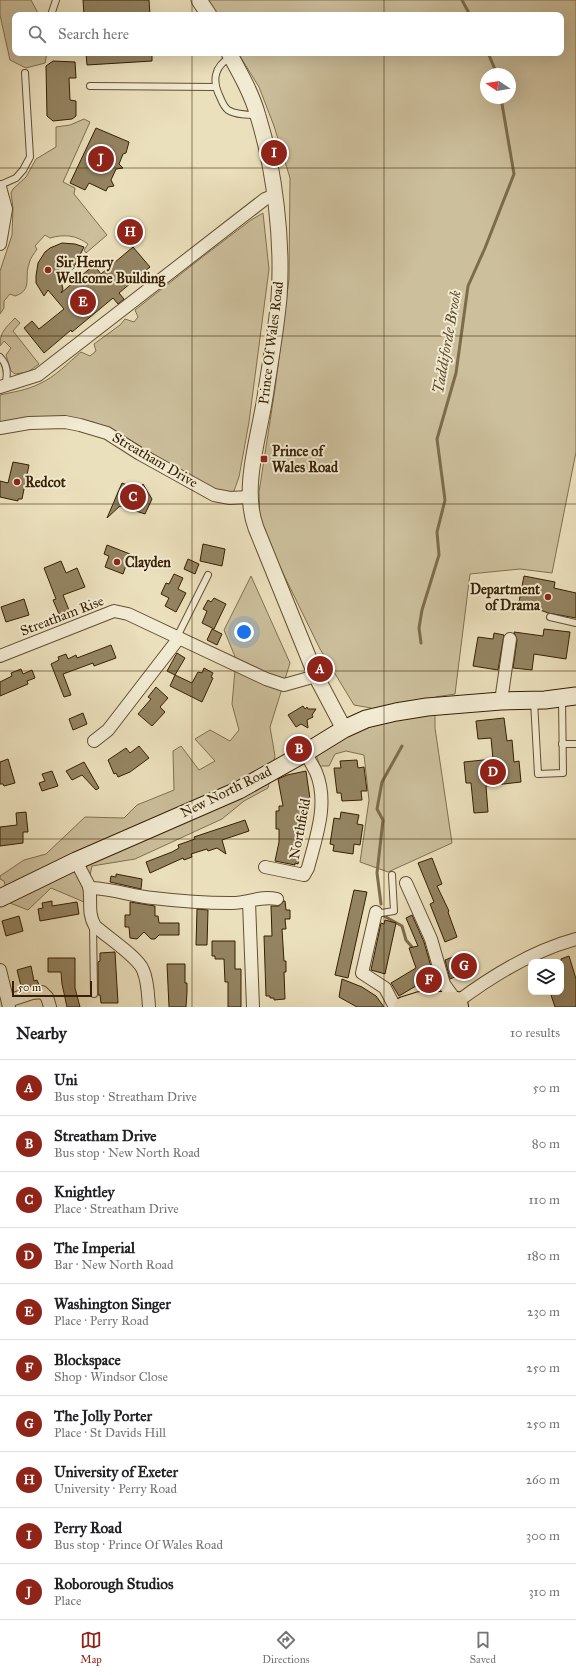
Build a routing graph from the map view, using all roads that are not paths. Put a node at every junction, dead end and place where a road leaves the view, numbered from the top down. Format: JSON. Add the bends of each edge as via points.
{"nodes":[{"id":1,"x":56,"y":0,"type":"edge"},
{"id":2,"x":199,"y":0,"type":"edge"},
{"id":3,"x":52,"y":12,"type":"edge"},
{"id":4,"x":207,"y":12,"type":"edge"},
{"id":5,"x":229,"y":56,"type":"edge"},
{"id":6,"x":231,"y":56,"type":"edge"},
{"id":7,"x":25,"y":73,"type":"dead end"},
{"id":8,"x":90,"y":86,"type":"dead end"},
{"id":9,"x":215,"y":87,"type":"junction"},
{"id":10,"x":258,"y":115,"type":"junction"},
{"id":11,"x":0,"y":186,"type":"edge"},
{"id":12,"x":274,"y":195,"type":"junction"},
{"id":13,"x":0,"y":244,"type":"edge"},
{"id":14,"x":0,"y":357,"type":"edge"},
{"id":15,"x":3,"y":386,"type":"edge"},
{"id":16,"x":0,"y":428,"type":"edge"},
{"id":17,"x":249,"y":497,"type":"junction"},
{"id":18,"x":208,"y":575,"type":"dead end"},
{"id":19,"x":550,"y":617,"type":"dead end"},
{"id":20,"x":576,"y":623,"type":"edge"},
{"id":21,"x":178,"y":637,"type":"junction"},
{"id":22,"x":510,"y":639,"type":"dead end"},
{"id":23,"x":0,"y":656,"type":"edge"},
{"id":24,"x":316,"y":676,"type":"junction"},
{"id":25,"x":569,"y":697,"type":"edge"},
{"id":26,"x":534,"y":700,"type":"junction"},
{"id":27,"x":501,"y":701,"type":"junction"},
{"id":28,"x":344,"y":729,"type":"junction"},
{"id":29,"x":94,"y":741,"type":"dead end"},
{"id":30,"x":562,"y":744,"type":"junction"},
{"id":31,"x":576,"y":744,"type":"edge"},
{"id":32,"x":305,"y":753,"type":"junction"},
{"id":33,"x":76,"y":861,"type":"junction"},
{"id":34,"x":265,"y":867,"type":"dead end"},
{"id":35,"x":392,"y":875,"type":"dead end"},
{"id":36,"x":406,"y":883,"type":"dead end"},
{"id":37,"x":89,"y":886,"type":"junction"},
{"id":38,"x":0,"y":898,"type":"edge"},
{"id":39,"x":277,"y":898,"type":"dead end"},
{"id":40,"x":249,"y":902,"type":"junction"},
{"id":41,"x":375,"y":913,"type":"joint"},
{"id":42,"x":93,"y":923,"type":"junction"},
{"id":43,"x":576,"y":940,"type":"edge"},
{"id":44,"x":0,"y":970,"type":"edge"},
{"id":45,"x":94,"y":994,"type":"dead end"},
{"id":46,"x":8,"y":1004,"type":"edge"},
{"id":47,"x":457,"y":1004,"type":"edge"},
{"id":48,"x":148,"y":1006,"type":"edge"},
{"id":49,"x":50,"y":1007,"type":"edge"},
{"id":50,"x":253,"y":1007,"type":"edge"},
{"id":51,"x":395,"y":1007,"type":"edge"},
{"id":52,"x":404,"y":1007,"type":"edge"}],
"edges":[{"from":1,"to":3,"type":"lane"},
{"from":2,"to":4,"type":"street"},
{"from":5,"to":9,"type":"lane","via":[[218,69]]},
{"from":6,"to":10,"type":"street","name":"Prince Of Wales Road","via":[[240,71]]},
{"from":7,"to":11,"type":"lane","via":[[30,157],[16,178]]},
{"from":8,"to":9,"type":"lane"},
{"from":9,"to":10,"type":"lane","via":[[223,104],[229,110]]},
{"from":10,"to":12,"type":"street","name":"Prince Of Wales Road"},
{"from":11,"to":13,"type":"street","via":[[6,209]]},
{"from":12,"to":15,"type":"street","via":[[38,376]]},
{"from":12,"to":17,"type":"street","name":"Prince Of Wales Road","via":[[278,222],[279,297]]},
{"from":14,"to":15,"type":"lane","via":[[4,361],[7,374]]},
{"from":16,"to":17,"type":"street","name":"Streatham Drive","via":[[29,423],[65,422],[80,425],[107,433],[214,495],[230,498]]},
{"from":17,"to":24,"type":"street","via":[[254,524]]},
{"from":18,"to":21,"type":"lane"},
{"from":19,"to":20,"type":"lane"},
{"from":21,"to":23,"type":"street","name":"Streatham Rise","via":[[128,614],[114,611]]},
{"from":21,"to":24,"type":"street","name":"Streatham Rise","via":[[284,685]]},
{"from":21,"to":29,"type":"street","via":[[110,736]]},
{"from":22,"to":27,"type":"street"},
{"from":24,"to":28,"type":"street"},
{"from":25,"to":26,"type":"main road","name":"New North Road"},
{"from":25,"to":30,"type":"lane"},
{"from":26,"to":27,"type":"main road","name":"New North Road"},
{"from":26,"to":30,"type":"lane","via":[[538,774],[563,773]]},
{"from":27,"to":28,"type":"main road","name":"New North Road","via":[[396,712],[366,719]]},
{"from":28,"to":32,"type":"main road","name":"New North Road"},
{"from":30,"to":31,"type":"lane"},
{"from":32,"to":33,"type":"main road","name":"New North Road","via":[[239,790]]},
{"from":32,"to":34,"type":"street","name":"Northfield","via":[[316,772],[322,795],[320,818],[308,868],[304,875]]},
{"from":33,"to":37,"type":"street"},
{"from":33,"to":38,"type":"main road","name":"New North Road"},
{"from":35,"to":41,"type":"lane","via":[[394,911]]},
{"from":36,"to":47,"type":"street","via":[[431,939],[444,984]]},
{"from":37,"to":40,"type":"street","via":[[153,898]]},
{"from":37,"to":42,"type":"street"},
{"from":39,"to":40,"type":"street","via":[[258,897]]},
{"from":40,"to":50,"type":"street"},
{"from":41,"to":51,"type":"street","via":[[362,974],[385,988]]},
{"from":42,"to":45,"type":"lane"},
{"from":42,"to":48,"type":"street","via":[[142,967],[146,976]]},
{"from":43,"to":47,"type":"street","via":[[533,955],[474,988]]},
{"from":44,"to":46,"type":"street"},
{"from":46,"to":49,"type":"street","via":[[32,993],[42,992],[47,997]]},
{"from":47,"to":52,"type":"highway","via":[[420,1002]]}]}
